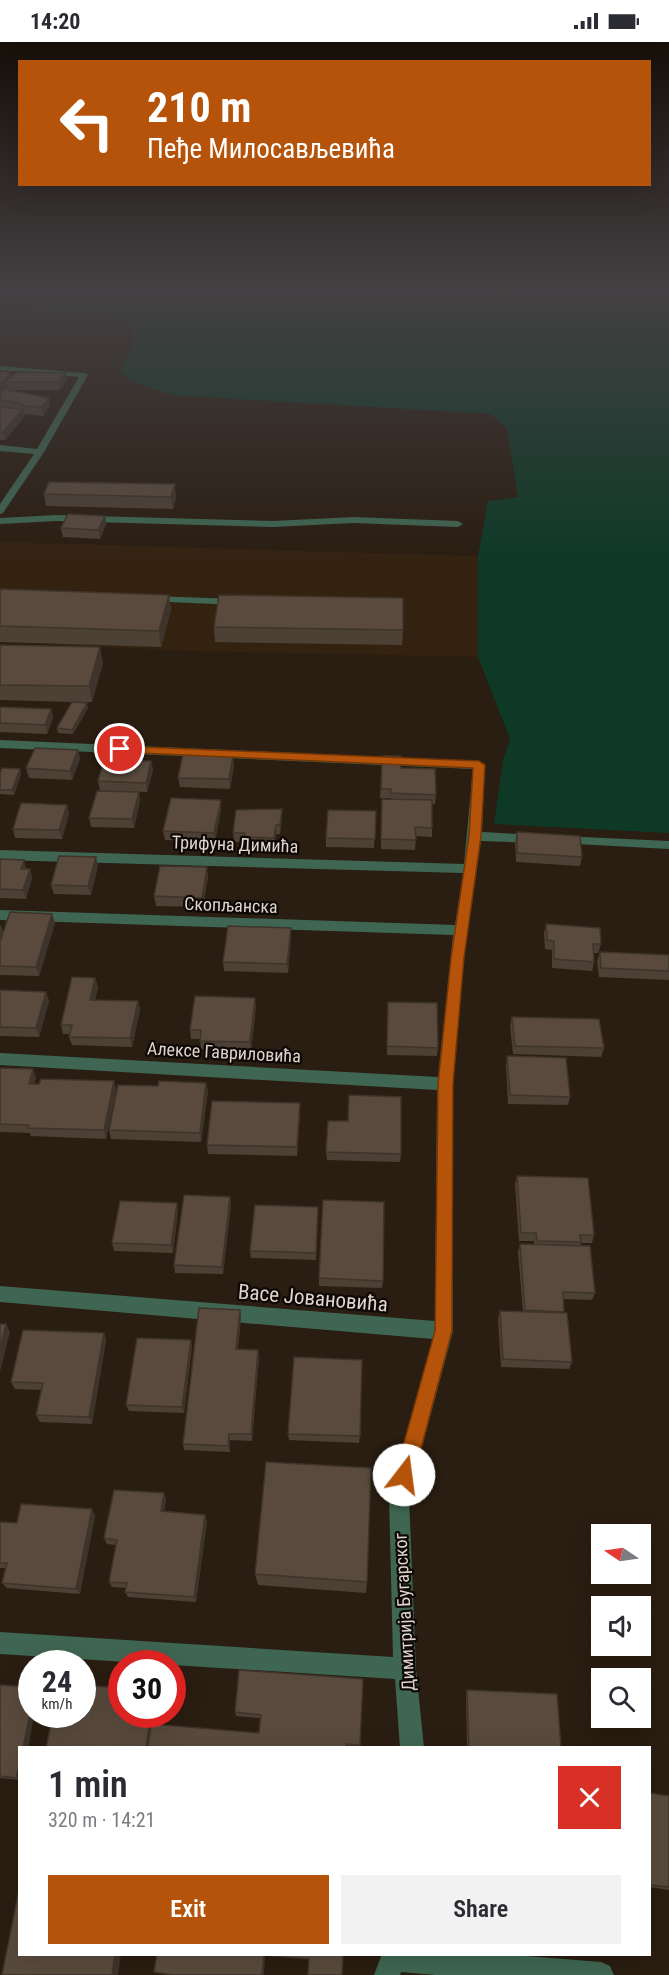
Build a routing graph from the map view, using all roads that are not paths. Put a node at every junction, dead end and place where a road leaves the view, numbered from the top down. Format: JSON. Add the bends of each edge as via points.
{"nodes":[{"id":1,"x":80,"y":381,"type":"edge"},
{"id":2,"x":0,"y":448,"type":"edge"},
{"id":3,"x":40,"y":452,"type":"junction"},
{"id":4,"x":0,"y":511,"type":"edge"},
{"id":5,"x":0,"y":521,"type":"edge"},
{"id":6,"x":458,"y":524,"type":"dead end"},
{"id":7,"x":136,"y":598,"type":"edge"},
{"id":8,"x":251,"y":602,"type":"edge"},
{"id":9,"x":0,"y":744,"type":"edge"},
{"id":10,"x":475,"y":836,"type":"junction"},
{"id":11,"x":669,"y":845,"type":"edge"},
{"id":12,"x":0,"y":855,"type":"edge"},
{"id":13,"x":469,"y":869,"type":"junction"},
{"id":14,"x":0,"y":915,"type":"edge"},
{"id":15,"x":461,"y":930,"type":"junction"},
{"id":16,"x":0,"y":1059,"type":"edge"},
{"id":17,"x":445,"y":1084,"type":"junction"},
{"id":18,"x":0,"y":1294,"type":"edge"},
{"id":19,"x":444,"y":1331,"type":"junction"},
{"id":20,"x":0,"y":1643,"type":"edge"},
{"id":21,"x":405,"y":1669,"type":"junction"},
{"id":22,"x":412,"y":1746,"type":"edge"},
{"id":23,"x":392,"y":1963,"type":"edge"},
{"id":24,"x":601,"y":1975,"type":"edge"}],
"edges":[{"from":1,"to":3,"type":"street"},
{"from":2,"to":3,"type":"street"},
{"from":3,"to":4,"type":"street"},
{"from":5,"to":6,"type":"street","via":[[56,518]]},
{"from":7,"to":8,"type":"street"},
{"from":9,"to":10,"type":"street","name":"Димитрија Бугарског","via":[[479,765]]},
{"from":10,"to":11,"type":"street"},
{"from":10,"to":13,"type":"street","name":"Димитрија Бугарског"},
{"from":12,"to":13,"type":"street","name":"Трифуна Димића"},
{"from":13,"to":15,"type":"street","name":"Димитрија Бугарског"},
{"from":14,"to":15,"type":"street","name":"Скопљанска"},
{"from":15,"to":17,"type":"street","name":"Димитрија Бугарског"},
{"from":16,"to":17,"type":"street","name":"Алексе Гавриловића"},
{"from":17,"to":19,"type":"street","name":"Димитрија Бугарског"},
{"from":18,"to":19,"type":"street","name":"Васе Јовановића"},
{"from":19,"to":21,"type":"street","name":"Димитрија Бугарског","via":[[399,1496]]},
{"from":20,"to":21,"type":"street"},
{"from":21,"to":22,"type":"street","name":"Димитрија Бугарског"},
{"from":23,"to":24,"type":"street"}]}
